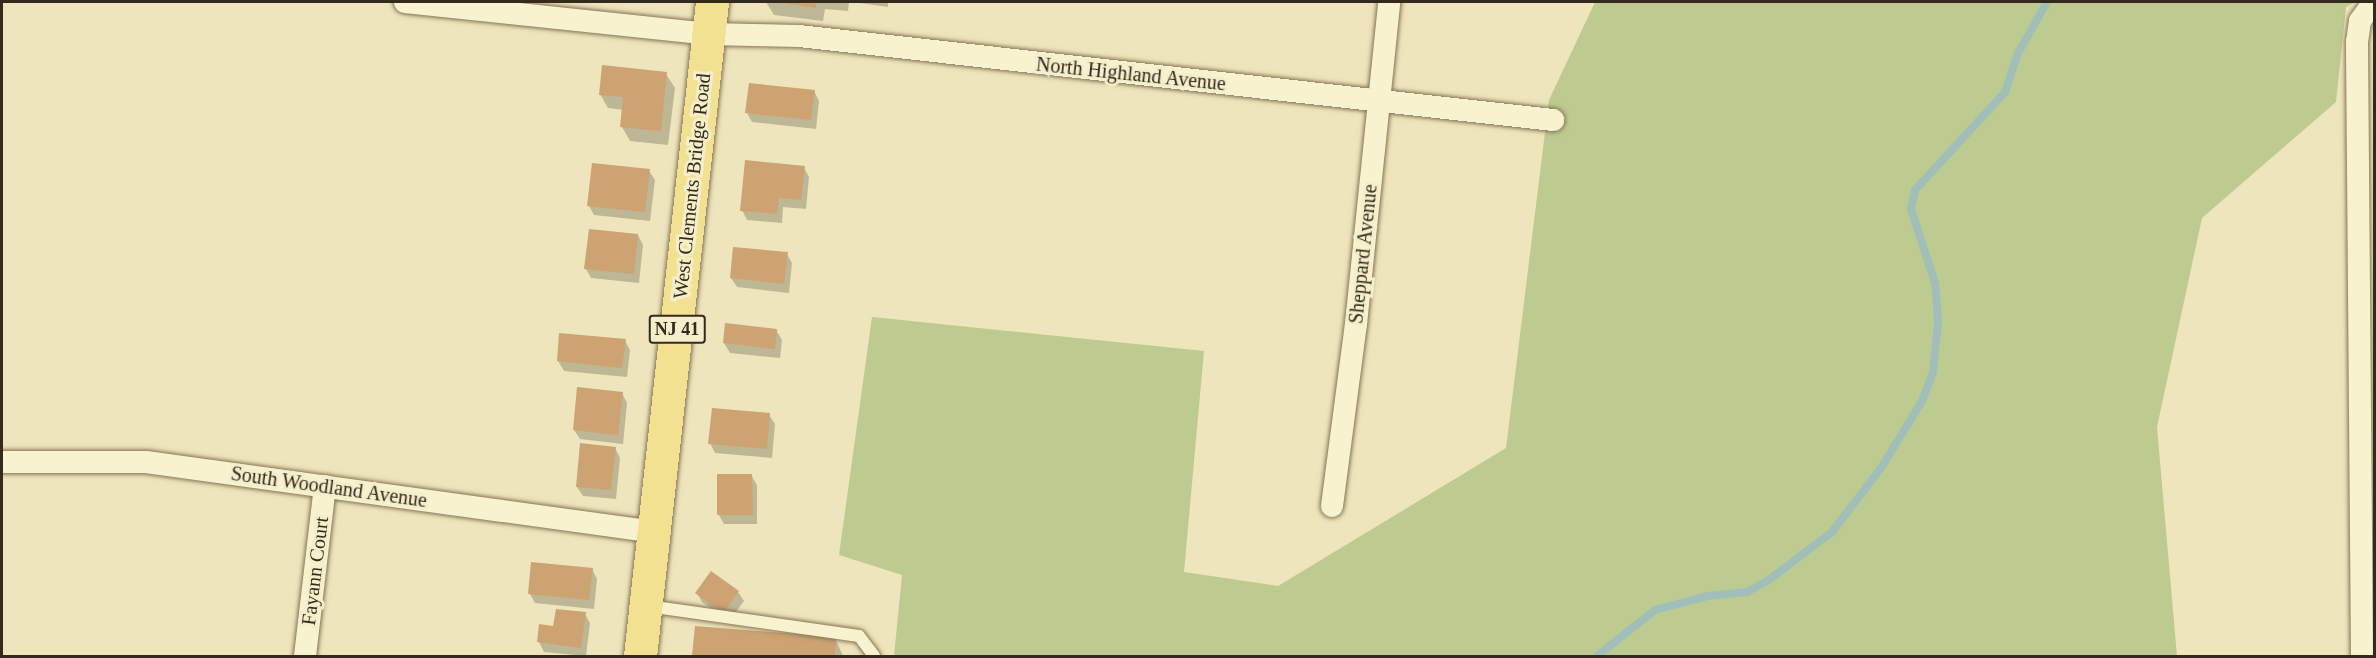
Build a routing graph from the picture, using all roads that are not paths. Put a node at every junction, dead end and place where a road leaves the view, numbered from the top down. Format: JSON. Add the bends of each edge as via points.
{"nodes":[{"id":1,"x":405,"y":2,"type":"edge"},
{"id":2,"x":712,"y":2,"type":"edge"},
{"id":3,"x":1389,"y":2,"type":"edge"},
{"id":4,"x":2374,"y":2,"type":"edge"},
{"id":5,"x":708,"y":34,"type":"junction"},
{"id":6,"x":1379,"y":102,"type":"junction"},
{"id":7,"x":1553,"y":120,"type":"dead end"},
{"id":8,"x":2,"y":462,"type":"edge"},
{"id":9,"x":326,"y":486,"type":"junction"},
{"id":10,"x":1332,"y":506,"type":"dead end"},
{"id":11,"x":656,"y":532,"type":"junction"},
{"id":12,"x":647,"y":606,"type":"junction"},
{"id":13,"x":305,"y":657,"type":"edge"},
{"id":14,"x":640,"y":657,"type":"edge"},
{"id":15,"x":874,"y":657,"type":"edge"},
{"id":16,"x":2362,"y":657,"type":"edge"}],
"edges":[{"from":1,"to":5,"type":"street","name":"North Highland Avenue"},
{"from":2,"to":5,"type":"main road","name":"West Clements Bridge Road","number":"NJ 41"},
{"from":3,"to":6,"type":"street","name":"Sheppard Avenue"},
{"from":4,"to":16,"type":"street","via":[[2360,21],[2356,42]]},
{"from":5,"to":6,"type":"street","name":"North Highland Avenue","via":[[799,36]]},
{"from":5,"to":11,"type":"main road","name":"West Clements Bridge Road","number":"NJ 41"},
{"from":6,"to":7,"type":"street","name":"North Highland Avenue"},
{"from":6,"to":10,"type":"street","name":"Sheppard Avenue"},
{"from":8,"to":9,"type":"street","name":"South Woodland Avenue","via":[[146,462]]},
{"from":9,"to":11,"type":"street","name":"South Woodland Avenue"},
{"from":9,"to":13,"type":"street","name":"Fayann Court"},
{"from":11,"to":12,"type":"main road","name":"West Clements Bridge Road","number":"NJ 41"},
{"from":12,"to":14,"type":"main road","name":"West Clements Bridge Road","number":"NJ 41"},
{"from":12,"to":15,"type":"lane","via":[[859,636]]}]}
